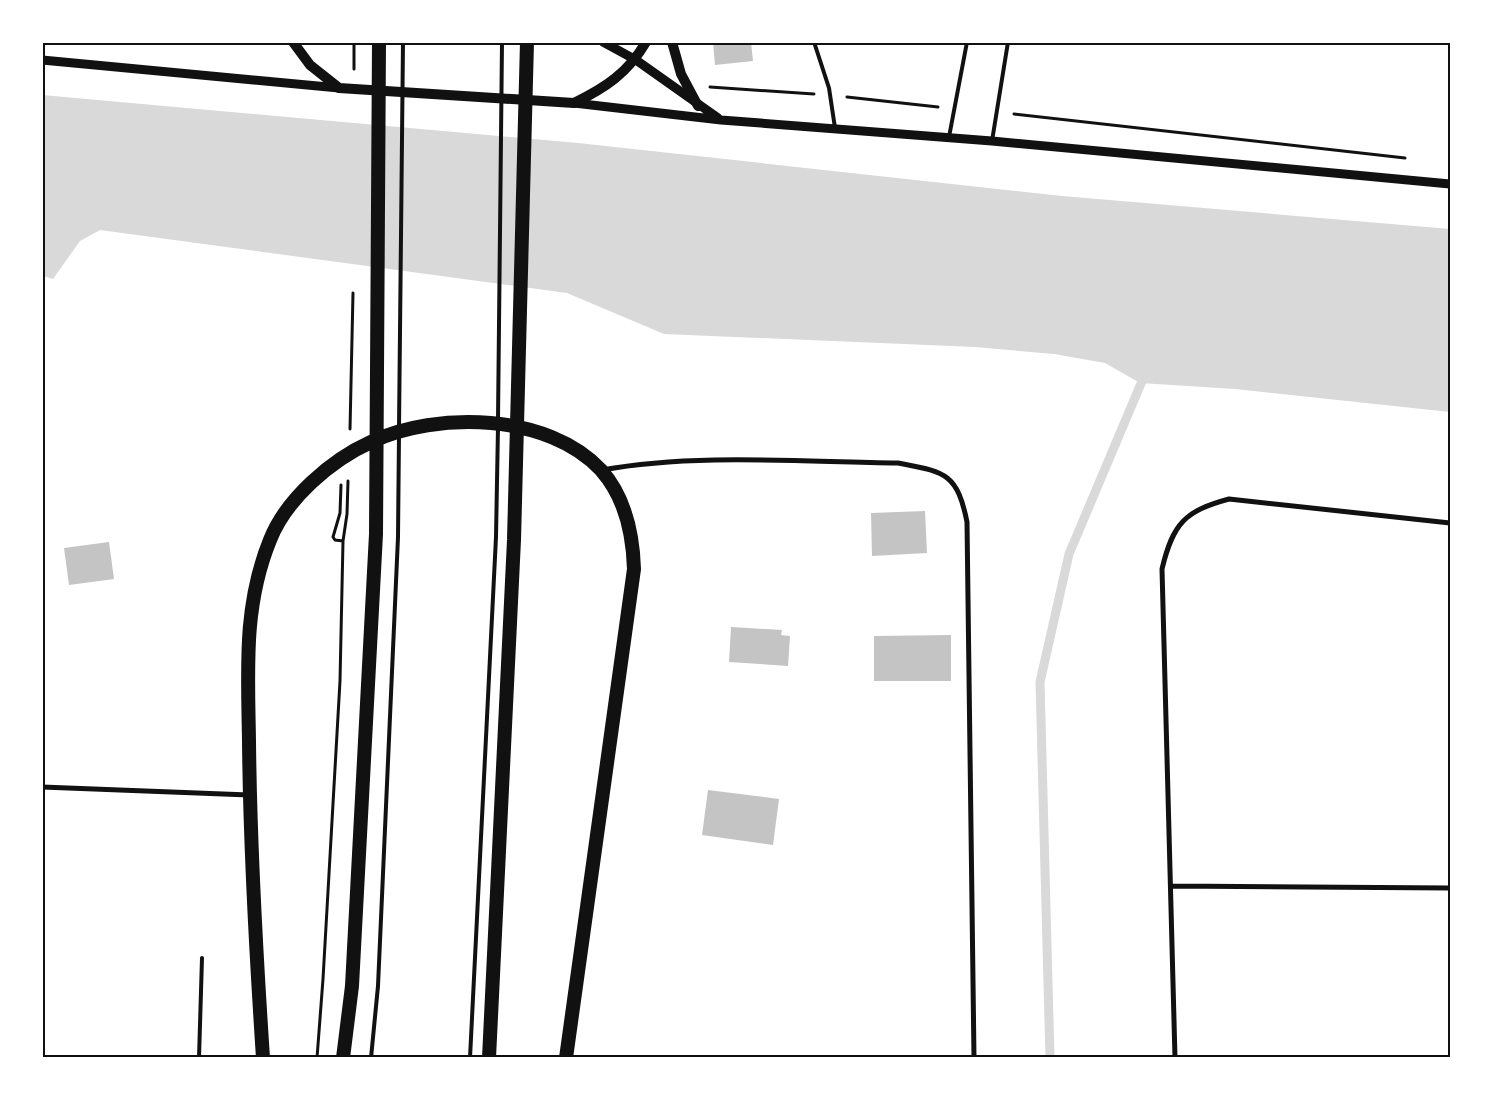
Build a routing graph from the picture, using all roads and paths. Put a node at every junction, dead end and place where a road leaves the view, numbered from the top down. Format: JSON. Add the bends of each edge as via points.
{"nodes":[{"id":1,"x":293,"y":42,"type":"edge"},
{"id":2,"x":354,"y":42,"type":"edge"},
{"id":3,"x":379,"y":42,"type":"edge"},
{"id":4,"x":403,"y":42,"type":"edge"},
{"id":5,"x":502,"y":42,"type":"edge"},
{"id":6,"x":527,"y":42,"type":"edge"},
{"id":7,"x":603,"y":42,"type":"edge"},
{"id":8,"x":646,"y":42,"type":"edge"},
{"id":9,"x":672,"y":42,"type":"edge"},
{"id":10,"x":814,"y":42,"type":"edge"},
{"id":11,"x":967,"y":42,"type":"edge"},
{"id":12,"x":1008,"y":42,"type":"edge"},
{"id":13,"x":42,"y":60,"type":"edge"},
{"id":14,"x":636,"y":60,"type":"junction"},
{"id":15,"x":354,"y":72,"type":"dead end"},
{"id":16,"x":703,"y":86,"type":"dead end"},
{"id":17,"x":340,"y":88,"type":"junction"},
{"id":18,"x":830,"y":96,"type":"junction"},
{"id":19,"x":574,"y":103,"type":"junction"},
{"id":20,"x":698,"y":106,"type":"junction"},
{"id":21,"x":954,"y":108,"type":"junction"},
{"id":22,"x":996,"y":112,"type":"junction"},
{"id":23,"x":720,"y":120,"type":"junction"},
{"id":24,"x":835,"y":128,"type":"junction"},
{"id":25,"x":949,"y":137,"type":"junction"},
{"id":26,"x":992,"y":141,"type":"junction"},
{"id":27,"x":1412,"y":159,"type":"dead end"},
{"id":28,"x":1450,"y":184,"type":"edge"},
{"id":29,"x":354,"y":287,"type":"dead end"},
{"id":30,"x":349,"y":435,"type":"dead end"},
{"id":31,"x":338,"y":461,"type":"junction"},
{"id":32,"x":601,"y":470,"type":"junction"},
{"id":33,"x":348,"y":475,"type":"dead end"},
{"id":34,"x":1450,"y":523,"type":"edge"},
{"id":35,"x":343,"y":541,"type":"junction"},
{"id":36,"x":42,"y":787,"type":"edge"},
{"id":37,"x":249,"y":795,"type":"junction"},
{"id":38,"x":1172,"y":886,"type":"junction"},
{"id":39,"x":1450,"y":888,"type":"edge"},
{"id":40,"x":202,"y":958,"type":"dead end"},
{"id":41,"x":199,"y":1058,"type":"edge"},
{"id":42,"x":263,"y":1058,"type":"edge"},
{"id":43,"x":317,"y":1058,"type":"edge"},
{"id":44,"x":343,"y":1058,"type":"edge"},
{"id":45,"x":371,"y":1058,"type":"edge"},
{"id":46,"x":470,"y":1058,"type":"edge"},
{"id":47,"x":489,"y":1058,"type":"edge"},
{"id":48,"x":566,"y":1058,"type":"edge"},
{"id":49,"x":974,"y":1058,"type":"edge"},
{"id":50,"x":1175,"y":1058,"type":"edge"}],
"edges":[{"from":1,"to":17,"type":"main road","via":[[310,65]]},
{"from":2,"to":15,"type":"path"},
{"from":3,"to":44,"type":"highway","via":[[376,534],[352,986]]},
{"from":4,"to":45,"type":"lane","via":[[398,537],[378,986]]},
{"from":5,"to":46,"type":"lane","via":[[496,537]]},
{"from":6,"to":47,"type":"highway","via":[[514,540]]},
{"from":7,"to":14,"type":"street"},
{"from":8,"to":14,"type":"main road"},
{"from":9,"to":20,"type":"main road","via":[[681,74]]},
{"from":10,"to":18,"type":"lane"},
{"from":11,"to":21,"type":"lane"},
{"from":12,"to":22,"type":"lane"},
{"from":13,"to":17,"type":"street"},
{"from":14,"to":19,"type":"main road","via":[[604,88]]},
{"from":14,"to":20,"type":"street"},
{"from":16,"to":18,"type":"path"},
{"from":17,"to":19,"type":"main road"},
{"from":18,"to":21,"type":"path"},
{"from":18,"to":24,"type":"lane"},
{"from":19,"to":23,"type":"street"},
{"from":20,"to":23,"type":"street"},
{"from":21,"to":25,"type":"lane"},
{"from":22,"to":26,"type":"lane"},
{"from":22,"to":27,"type":"path"},
{"from":23,"to":24,"type":"street"},
{"from":24,"to":25,"type":"street"},
{"from":25,"to":26,"type":"street"},
{"from":26,"to":28,"type":"street"},
{"from":29,"to":30,"type":"path"},
{"from":31,"to":32,"type":"highway","via":[[372,442],[429,424],[482,422],[536,430],[575,448]]},
{"from":31,"to":35,"type":"path","via":[[341,469],[340,513],[333,537]]},
{"from":31,"to":37,"type":"highway","via":[[297,497],[270,537],[254,588],[248,630]]},
{"from":32,"to":48,"type":"highway","via":[[626,515],[633,542],[634,569]]},
{"from":32,"to":49,"type":"street","via":[[679,461],[898,463],[929,469],[950,479],[963,501],[967,522]]},
{"from":33,"to":35,"type":"path"},
{"from":34,"to":38,"type":"street","via":[[1230,498],[1201,507],[1178,526],[1167,546],[1162,569]]},
{"from":35,"to":43,"type":"path","via":[[339,691]]},
{"from":36,"to":37,"type":"street"},
{"from":37,"to":42,"type":"highway"},
{"from":38,"to":39,"type":"street"},
{"from":38,"to":50,"type":"street"},
{"from":40,"to":41,"type":"lane"}]}
